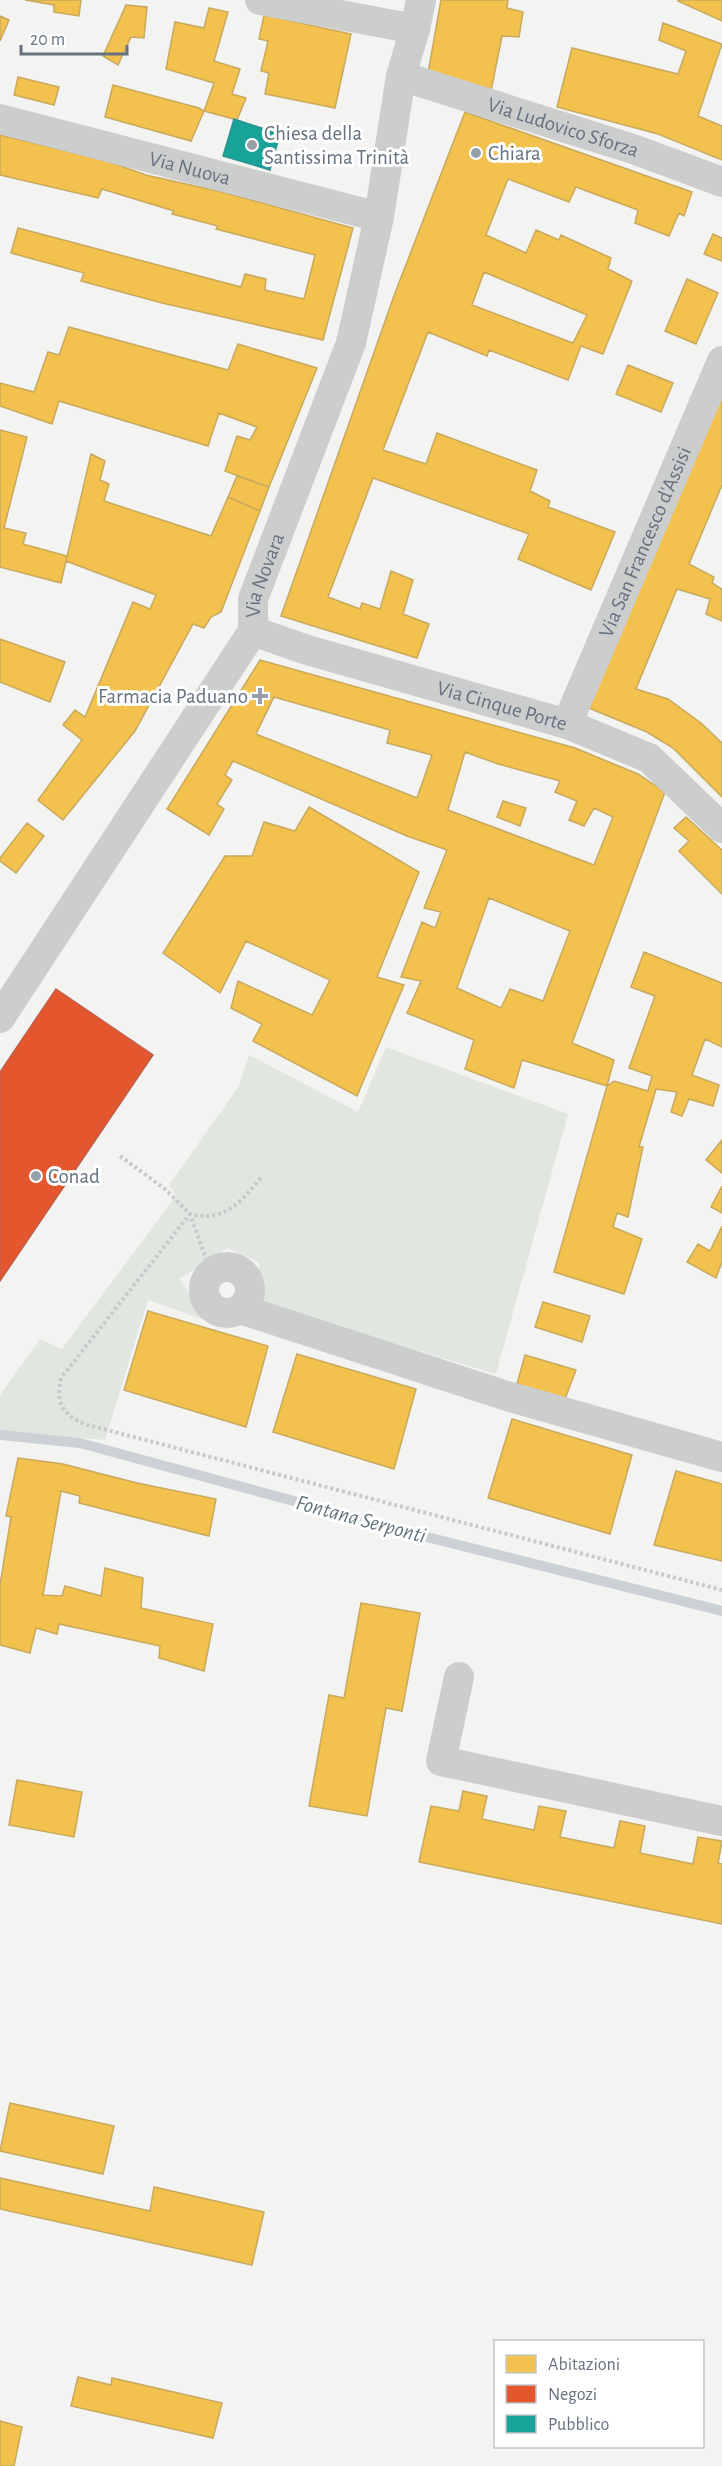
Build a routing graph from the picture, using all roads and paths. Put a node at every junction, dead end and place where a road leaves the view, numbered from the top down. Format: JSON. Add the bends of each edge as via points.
{"nodes":[{"id":1,"x":260,"y":0,"type":"edge"},
{"id":2,"x":421,"y":0,"type":"edge"},
{"id":3,"x":415,"y":29,"type":"junction"},
{"id":4,"x":401,"y":76,"type":"junction"},
{"id":5,"x":0,"y":119,"type":"edge"},
{"id":6,"x":722,"y":182,"type":"edge"},
{"id":7,"x":379,"y":218,"type":"junction"},
{"id":8,"x":722,"y":361,"type":"edge"},
{"id":9,"x":253,"y":631,"type":"junction"},
{"id":10,"x":567,"y":724,"type":"junction"},
{"id":11,"x":722,"y":828,"type":"edge"},
{"id":12,"x":0,"y":1018,"type":"edge"},
{"id":13,"x":120,"y":1156,"type":"dead end"},
{"id":14,"x":261,"y":1178,"type":"dead end"},
{"id":15,"x":190,"y":1214,"type":"junction"},
{"id":16,"x":211,"y":1273,"type":"joint"},
{"id":17,"x":722,"y":1457,"type":"edge"},
{"id":18,"x":722,"y":1590,"type":"edge"},
{"id":19,"x":459,"y":1677,"type":"dead end"},
{"id":20,"x":722,"y":1821,"type":"edge"}],
"edges":[{"from":1,"to":3,"type":"street"},
{"from":2,"to":3,"type":"street","name":"Via Novara"},
{"from":3,"to":4,"type":"street","name":"Via Novara"},
{"from":4,"to":6,"type":"street","name":"Via Ludovico Sforza","via":[[633,149]]},
{"from":4,"to":7,"type":"street","name":"Via Novara"},
{"from":5,"to":7,"type":"street","name":"Via Nuova"},
{"from":7,"to":9,"type":"street","name":"Via Novara","via":[[351,343],[253,598]]},
{"from":8,"to":10,"type":"street","name":"Via San Francesco d'Assisi"},
{"from":9,"to":10,"type":"street","name":"Via Cinque Porte"},
{"from":9,"to":12,"type":"street","name":"Via Novara"},
{"from":10,"to":11,"type":"street","name":"Via Cinque Porte","via":[[649,758]]},
{"from":13,"to":15,"type":"path","via":[[165,1189]]},
{"from":14,"to":15,"type":"path","via":[[242,1200],[223,1213],[207,1218]]},
{"from":15,"to":16,"type":"path"},
{"from":15,"to":18,"type":"path","via":[[61,1378],[58,1393],[70,1417],[84,1424]]},
{"from":16,"to":17,"type":"street","via":[[204,1287],[207,1302],[218,1312],[226,1314],[240,1309],[507,1396]]},
{"from":19,"to":20,"type":"street","via":[[441,1761]]}]}
